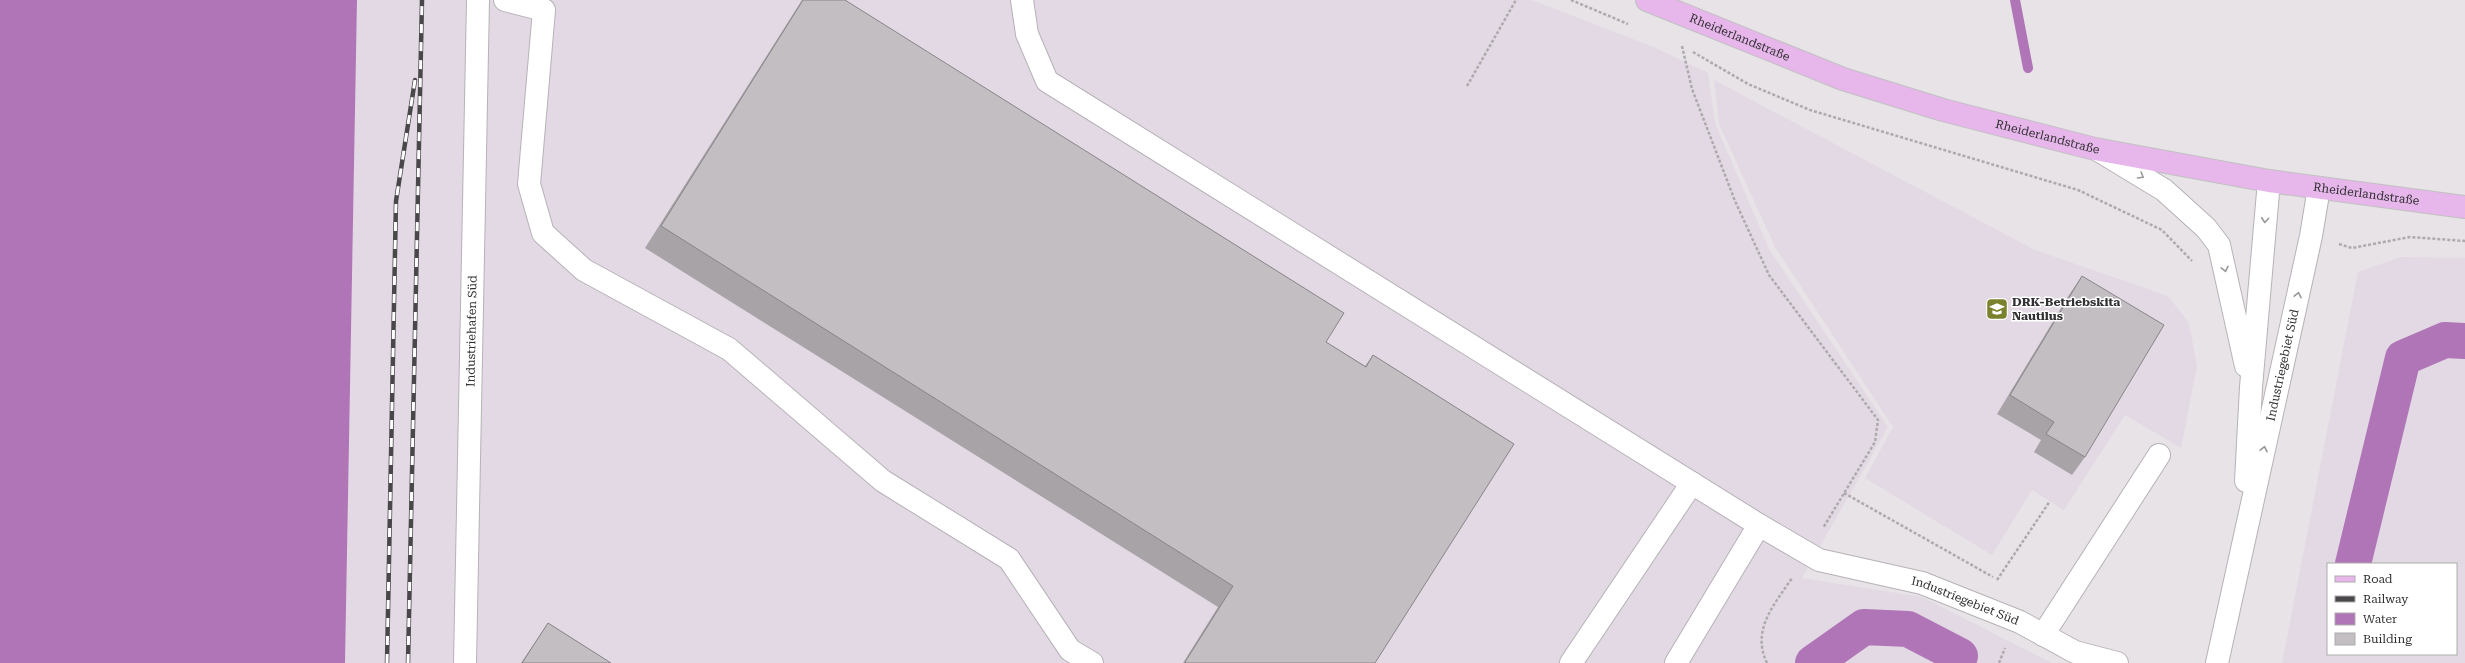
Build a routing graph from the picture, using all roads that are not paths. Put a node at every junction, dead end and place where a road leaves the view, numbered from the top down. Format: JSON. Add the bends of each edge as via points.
{"nodes":[{"id":1,"x":478,"y":0,"type":"edge"},
{"id":2,"x":505,"y":0,"type":"edge"},
{"id":3,"x":1022,"y":0,"type":"edge"},
{"id":4,"x":1647,"y":0,"type":"edge"},
{"id":5,"x":2095,"y":149,"type":"junction"},
{"id":6,"x":2269,"y":182,"type":"junction"},
{"id":7,"x":2319,"y":188,"type":"junction"},
{"id":8,"x":2465,"y":207,"type":"edge"},
{"id":9,"x":2251,"y":387,"type":"junction"},
{"id":10,"x":2160,"y":455,"type":"dead end"},
{"id":11,"x":1692,"y":483,"type":"junction"},
{"id":12,"x":1759,"y":525,"type":"junction"},
{"id":13,"x":2244,"y":542,"type":"junction"},
{"id":14,"x":2043,"y":635,"type":"junction"},
{"id":15,"x":465,"y":663,"type":"edge"},
{"id":16,"x":1092,"y":663,"type":"edge"},
{"id":17,"x":1571,"y":663,"type":"edge"},
{"id":18,"x":1676,"y":663,"type":"edge"},
{"id":19,"x":2117,"y":663,"type":"edge"},
{"id":20,"x":2217,"y":663,"type":"edge"}],
"edges":[{"from":1,"to":15,"type":"street","name":"Industriehafen Süd"},
{"from":2,"to":16,"type":"street","via":[[544,10],[529,184],[543,233],[584,270],[729,349],[883,481],[1009,559],[1070,650]]},
{"from":3,"to":11,"type":"street","name":"Industriegebiet Süd","via":[[1027,34],[1047,81]]},
{"from":4,"to":5,"type":"main road","name":"Rheiderlandstraße","via":[[1843,79],[1944,110]]},
{"from":5,"to":6,"type":"main road","name":"Rheiderlandstraße"},
{"from":5,"to":9,"type":"street","name":"Industriegebiet Süd","one_way":true,"via":[[2164,190],[2206,228],[2219,245]]},
{"from":6,"to":7,"type":"main road","name":"Rheiderlandstraße"},
{"from":6,"to":9,"type":"street","name":"Industriegebiet Süd","one_way":true},
{"from":7,"to":8,"type":"main road","name":"Rheiderlandstraße"},
{"from":13,"to":7,"type":"street","name":"Industriegebiet Süd","one_way":true,"via":[[2311,236]]},
{"from":9,"to":13,"type":"street","name":"Industriegebiet Süd"},
{"from":10,"to":14,"type":"street"},
{"from":11,"to":12,"type":"street","name":"Industriegebiet Süd"},
{"from":11,"to":17,"type":"street"},
{"from":12,"to":14,"type":"street","name":"Industriegebiet Süd","via":[[1819,560],[1922,583],[2020,622]]},
{"from":12,"to":18,"type":"street"},
{"from":13,"to":20,"type":"street","name":"Industriegebiet Süd"},
{"from":14,"to":19,"type":"street","name":"Industriegebiet Süd","via":[[2074,652]]}]}
